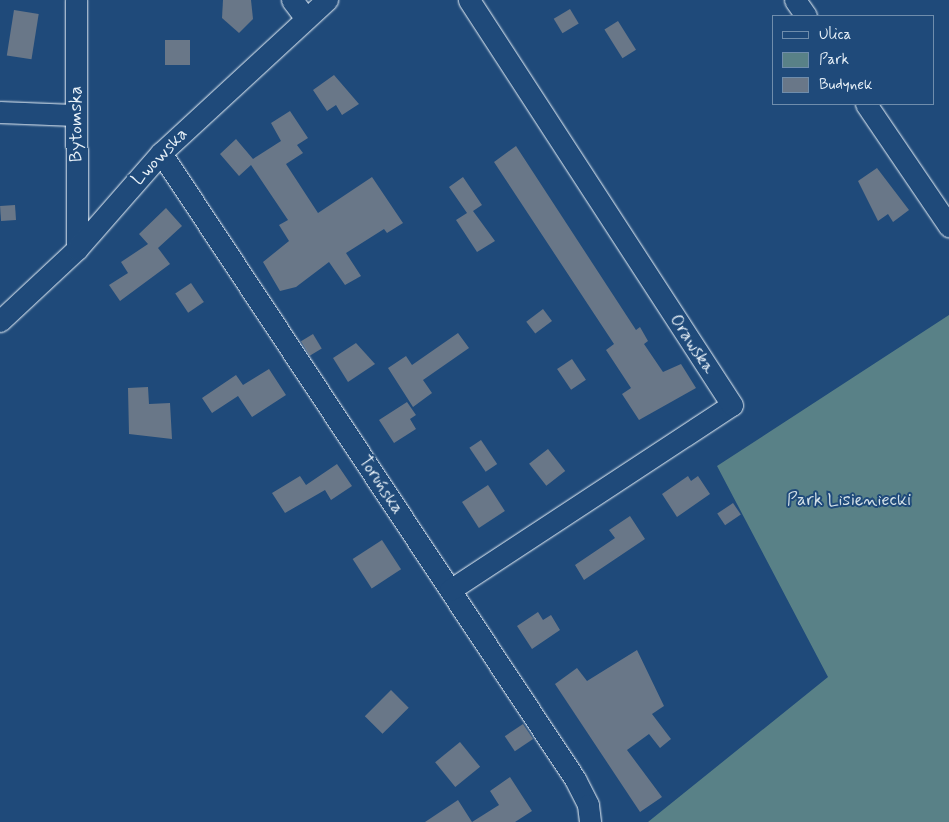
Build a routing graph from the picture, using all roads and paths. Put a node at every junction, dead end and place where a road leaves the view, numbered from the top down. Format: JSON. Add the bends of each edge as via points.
{"nodes":[{"id":1,"x":76,"y":0,"type":"edge"},
{"id":2,"x":292,"y":0,"type":"edge"},
{"id":3,"x":327,"y":0,"type":"edge"},
{"id":4,"x":469,"y":0,"type":"edge"},
{"id":5,"x":795,"y":0,"type":"edge"},
{"id":6,"x":805,"y":15,"type":"edge"},
{"id":7,"x":305,"y":17,"type":"junction"},
{"id":8,"x":867,"y":105,"type":"edge"},
{"id":9,"x":0,"y":112,"type":"edge"},
{"id":10,"x":76,"y":115,"type":"junction"},
{"id":11,"x":161,"y":153,"type":"junction"},
{"id":12,"x":949,"y":226,"type":"edge"},
{"id":13,"x":77,"y":249,"type":"junction"},
{"id":14,"x":0,"y":321,"type":"edge"},
{"id":15,"x":450,"y":590,"type":"junction"},
{"id":16,"x":590,"y":822,"type":"edge"}],
"edges":[{"from":1,"to":10,"type":"street","name":"Bytomska"},
{"from":2,"to":7,"type":"street"},
{"from":3,"to":7,"type":"street","name":"Lwowska"},
{"from":4,"to":15,"type":"street","name":"Orawska","via":[[732,405]]},
{"from":5,"to":6,"type":"street"},
{"from":7,"to":11,"type":"street","name":"Lwowska"},
{"from":8,"to":12,"type":"street"},
{"from":9,"to":10,"type":"street"},
{"from":10,"to":13,"type":"street","name":"Bytomska"},
{"from":11,"to":13,"type":"street","name":"Lwowska"},
{"from":11,"to":15,"type":"street","name":"Toruńska"},
{"from":13,"to":14,"type":"street","name":"Lwowska"},
{"from":15,"to":16,"type":"street","name":"Toruńska","via":[[575,779],[588,805]]}]}
